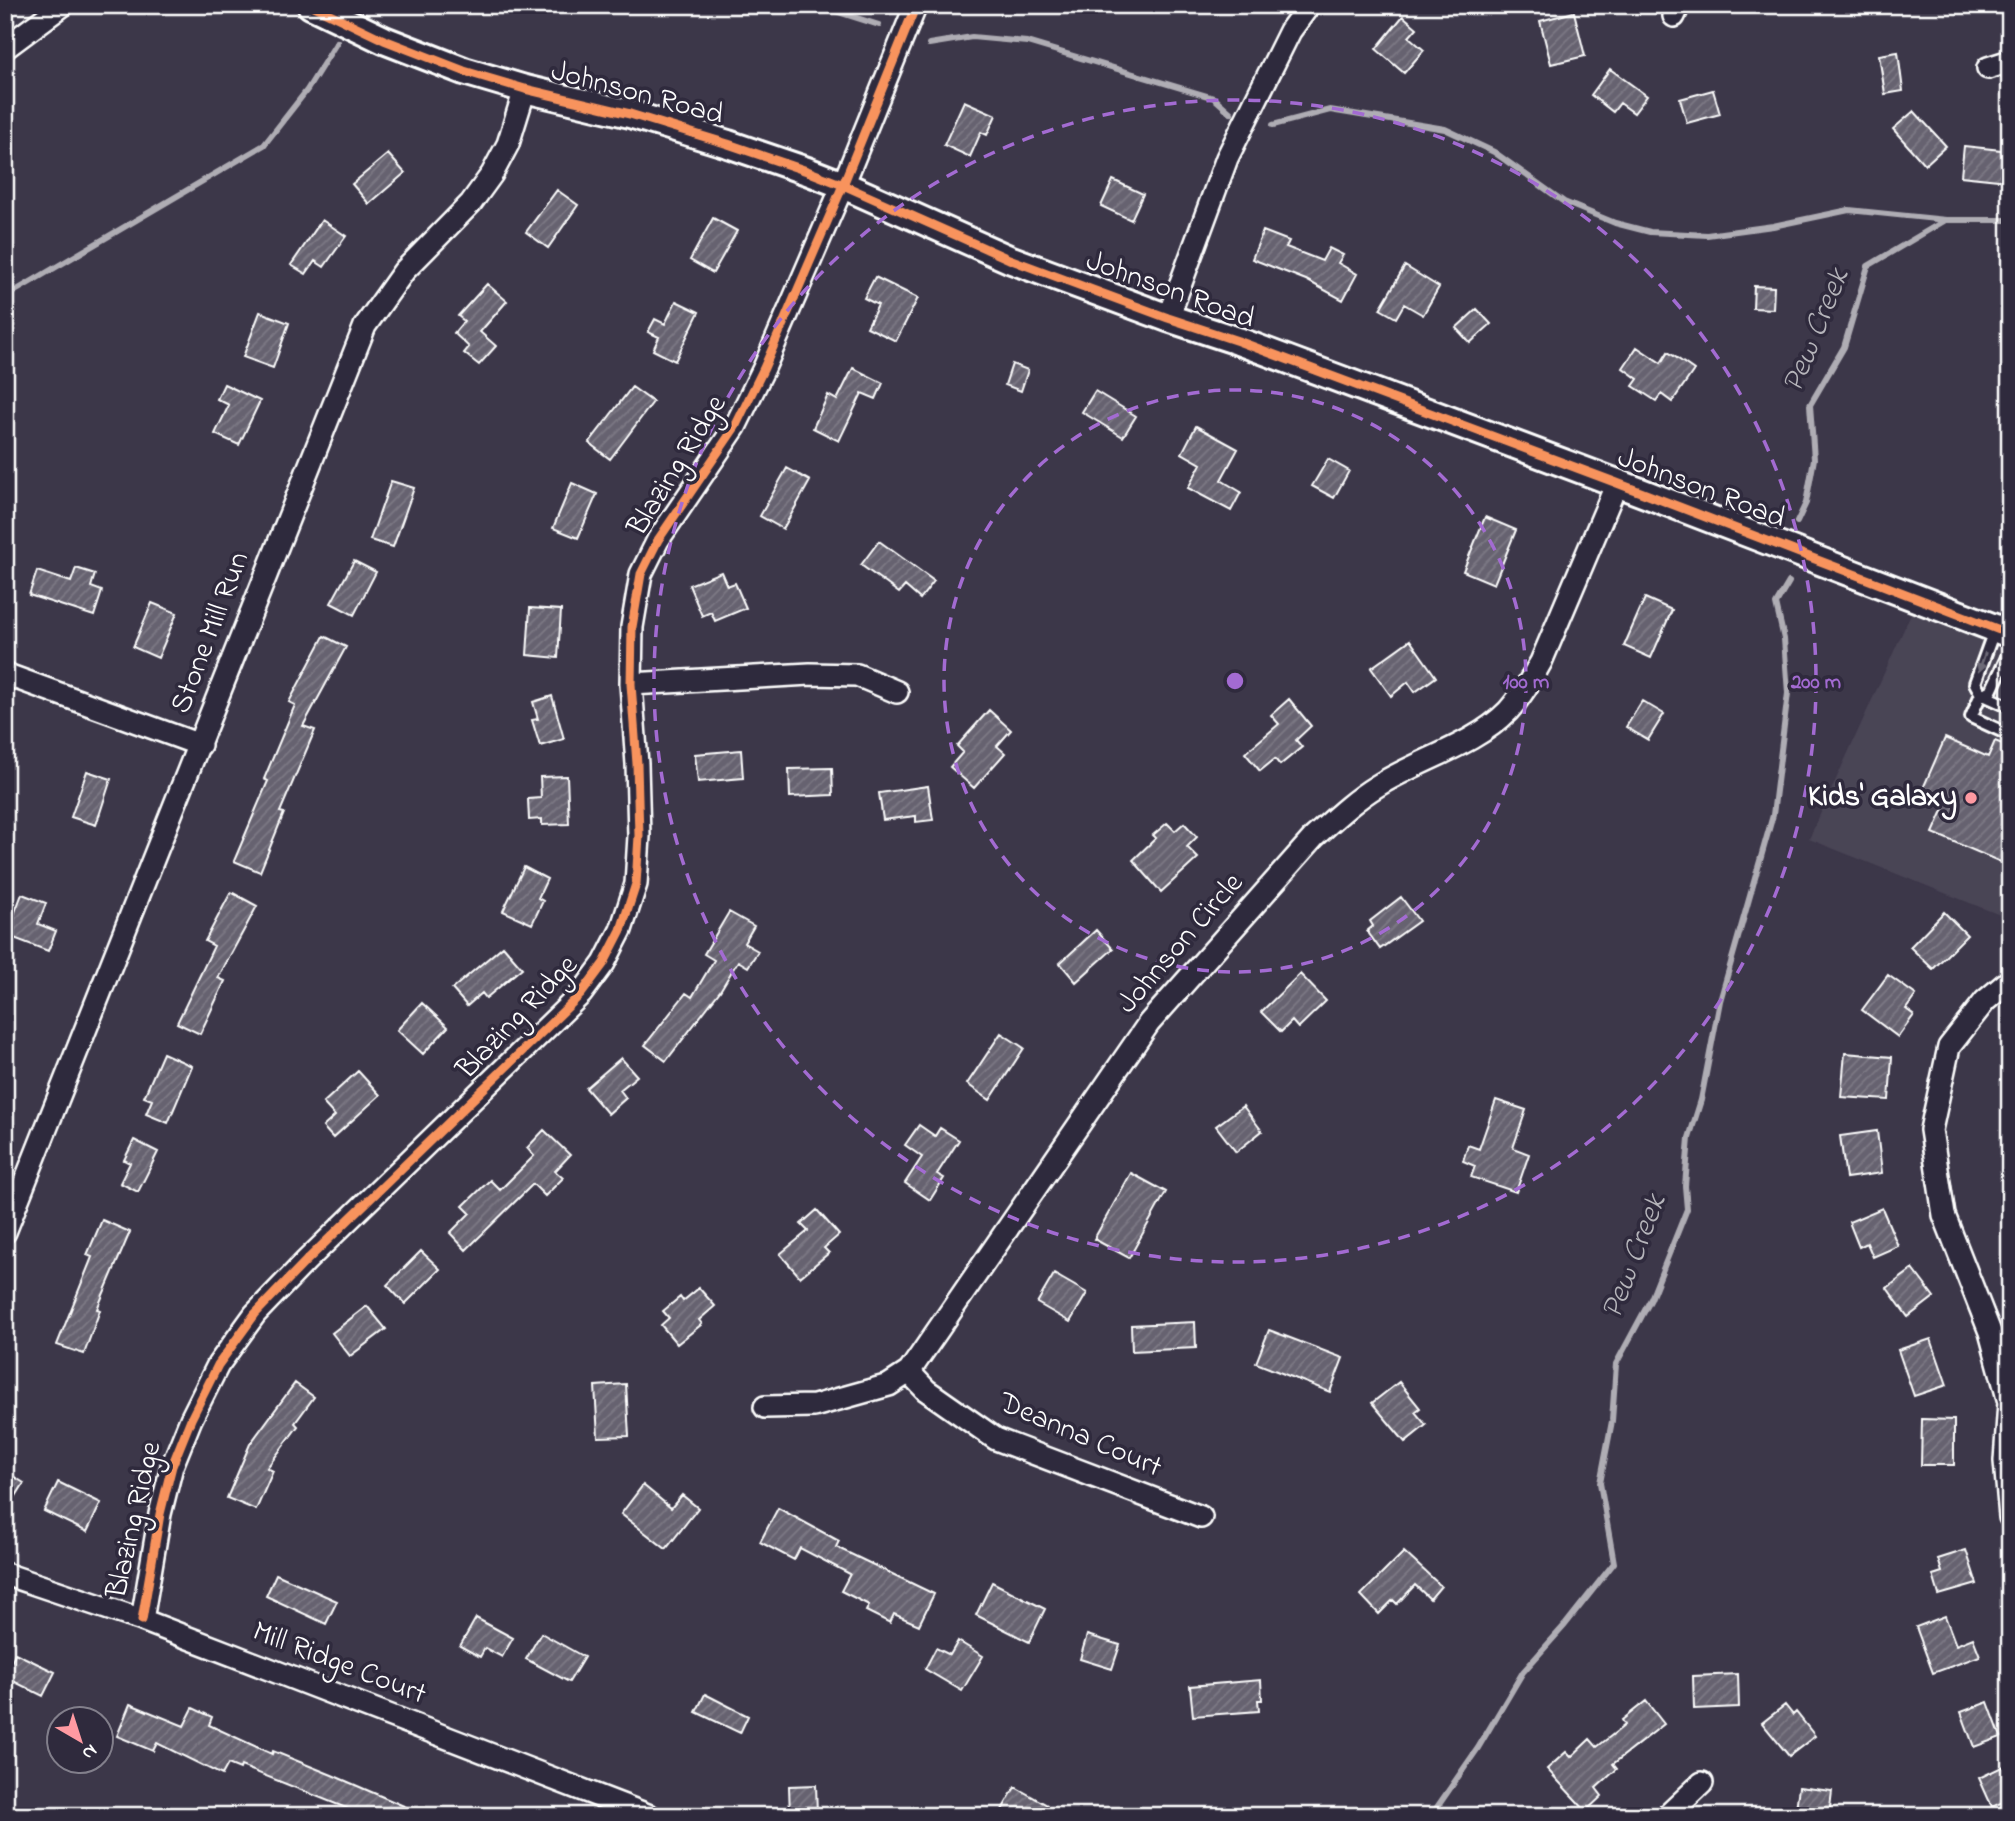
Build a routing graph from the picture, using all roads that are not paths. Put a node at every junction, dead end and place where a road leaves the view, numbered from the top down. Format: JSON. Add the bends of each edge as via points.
{"nodes":[{"id":1,"x":62,"y":5,"type":"edge"},
{"id":2,"x":311,"y":5,"type":"edge"},
{"id":3,"x":916,"y":5,"type":"edge"},
{"id":4,"x":1310,"y":5,"type":"edge"},
{"id":5,"x":5,"y":48,"type":"edge"},
{"id":6,"x":2010,"y":61,"type":"edge"},
{"id":7,"x":1988,"y":68,"type":"dead end"},
{"id":8,"x":525,"y":89,"type":"junction"},
{"id":9,"x":843,"y":185,"type":"junction"},
{"id":10,"x":1168,"y":318,"type":"junction"},
{"id":11,"x":1617,"y":482,"type":"junction"},
{"id":12,"x":2002,"y":631,"type":"edge"},
{"id":13,"x":2010,"y":651,"type":"edge"},
{"id":14,"x":5,"y":674,"type":"edge"},
{"id":15,"x":631,"y":684,"type":"junction"},
{"id":16,"x":897,"y":692,"type":"dead end"},
{"id":17,"x":1981,"y":694,"type":"junction"},
{"id":18,"x":2010,"y":707,"type":"edge"},
{"id":19,"x":2010,"y":735,"type":"edge"},
{"id":20,"x":200,"y":745,"type":"junction"},
{"id":21,"x":2010,"y":980,"type":"edge"},
{"id":22,"x":5,"y":1232,"type":"edge"},
{"id":23,"x":2000,"y":1328,"type":"edge"},
{"id":24,"x":909,"y":1372,"type":"junction"},
{"id":25,"x":765,"y":1407,"type":"dead end"},
{"id":26,"x":1201,"y":1517,"type":"dead end"},
{"id":27,"x":2010,"y":1517,"type":"edge"},
{"id":28,"x":5,"y":1574,"type":"edge"},
{"id":29,"x":142,"y":1620,"type":"junction"},
{"id":30,"x":1702,"y":1783,"type":"dead end"},
{"id":31,"x":650,"y":1816,"type":"edge"},
{"id":32,"x":1667,"y":1816,"type":"edge"}],
"edges":[{"from":1,"to":5,"type":"street"},
{"from":2,"to":8,"type":"street","name":"Johnson Road","via":[[414,54]]},
{"from":3,"to":9,"type":"street","name":"Blazing Ridge"},
{"from":4,"to":10,"type":"street","via":[[1290,32],[1227,158]]},
{"from":6,"to":7,"type":"street"},
{"from":8,"to":9,"type":"street","name":"Johnson Road","via":[[729,144]]},
{"from":8,"to":20,"type":"street","name":"Stone Mill Run","via":[[508,144],[492,174],[471,203],[404,271],[365,326]]},
{"from":9,"to":10,"type":"street","name":"Johnson Road","via":[[1009,259]]},
{"from":9,"to":15,"type":"street","name":"Blazing Ridge","via":[[735,427],[640,574],[632,627]]},
{"from":10,"to":11,"type":"street","name":"Johnson Road"},
{"from":11,"to":12,"type":"street","name":"Johnson Road"},
{"from":11,"to":24,"type":"street","name":"Johnson Circle","via":[[1541,662],[1507,712],[1377,786],[1314,837],[1149,1023]]},
{"from":12,"to":17,"type":"lane","one_way":true,"via":[[1975,683]]},
{"from":13,"to":17,"type":"lane","via":[[1992,691]]},
{"from":14,"to":20,"type":"street"},
{"from":15,"to":16,"type":"street","via":[[857,675]]},
{"from":15,"to":29,"type":"street","name":"Blazing Ridge","via":[[638,764],[636,884],[604,963],[581,994],[297,1270],[255,1314],[218,1365],[172,1466]]},
{"from":17,"to":18,"type":"lane"},
{"from":17,"to":19,"type":"lane","via":[[1971,717]]},
{"from":20,"to":22,"type":"street","name":"Stone Mill Run"},
{"from":21,"to":23,"type":"street","via":[[1985,1001],[1949,1047],[1931,1130],[1944,1215]]},
{"from":23,"to":27,"type":"street","via":[[2010,1402],[2005,1461]]},
{"from":24,"to":25,"type":"street","name":"Johnson Circle","via":[[890,1385],[814,1406]]},
{"from":24,"to":26,"type":"street","name":"Deanna Court","via":[[926,1390],[996,1439]]},
{"from":28,"to":29,"type":"street","name":"Mill Ridge Court"},
{"from":29,"to":31,"type":"street","name":"Mill Ridge Court"},
{"from":30,"to":32,"type":"street"}]}
